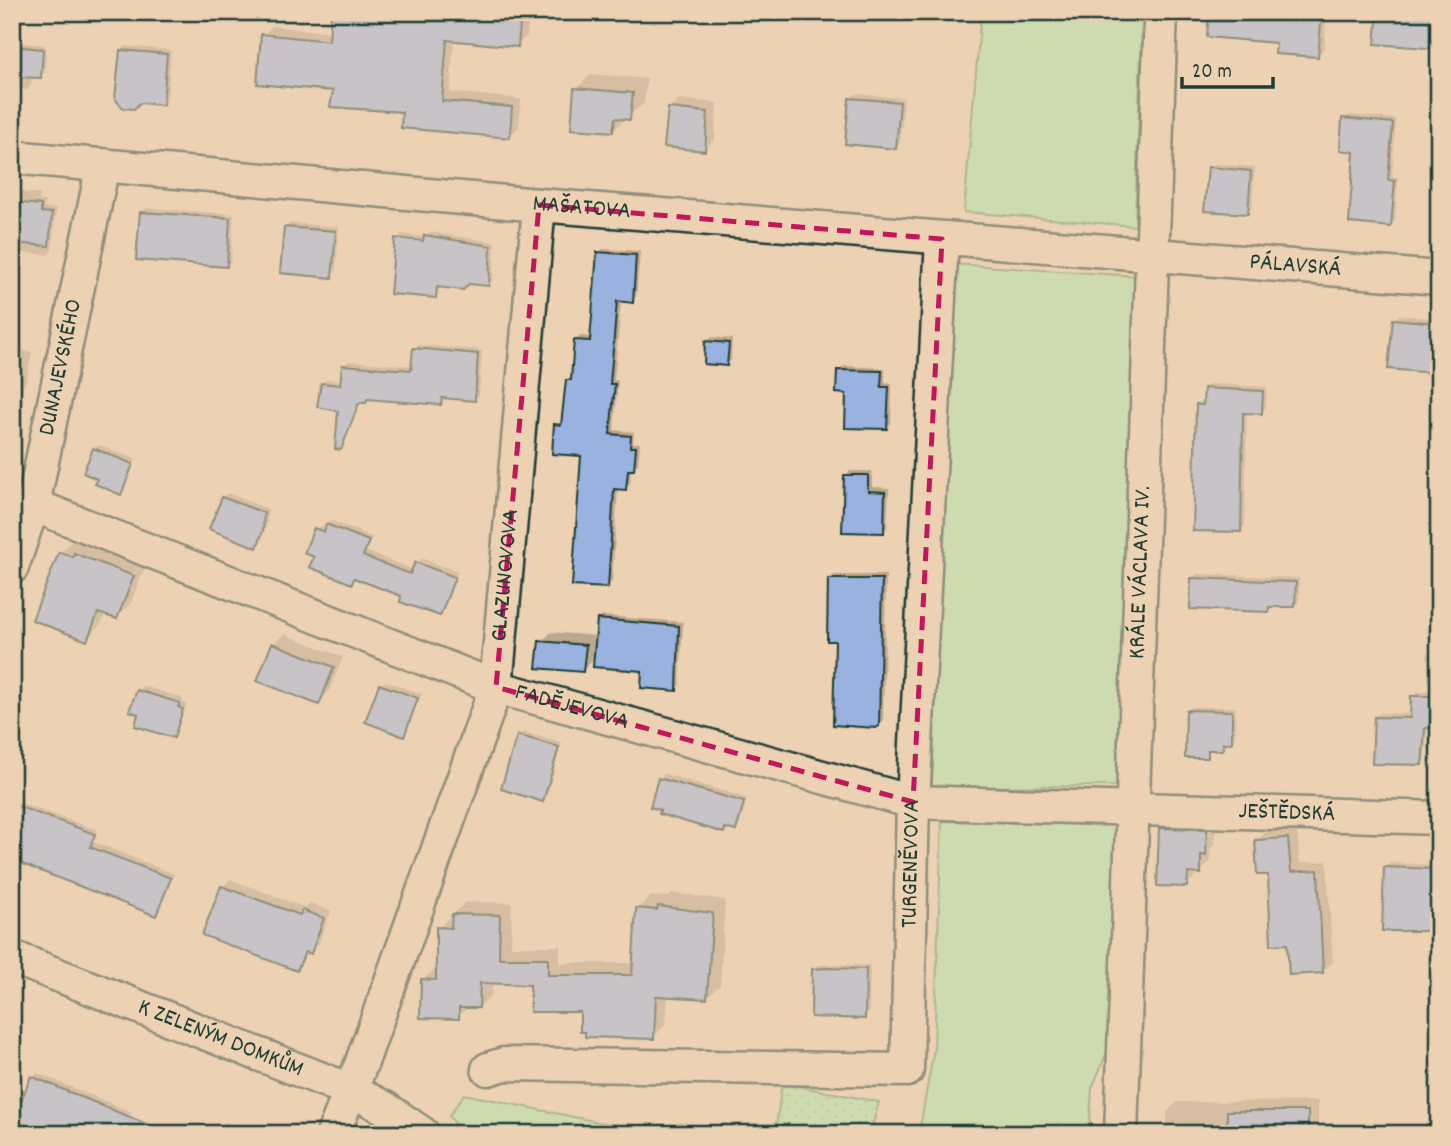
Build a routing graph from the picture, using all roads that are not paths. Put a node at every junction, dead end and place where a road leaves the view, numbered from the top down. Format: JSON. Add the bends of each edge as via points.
{"nodes":[{"id":1,"x":1161,"y":12,"type":"edge"},
{"id":2,"x":12,"y":157,"type":"edge"},
{"id":3,"x":103,"y":165,"type":"junction"},
{"id":4,"x":539,"y":205,"type":"junction"},
{"id":5,"x":942,"y":239,"type":"junction"},
{"id":6,"x":1153,"y":255,"type":"junction"},
{"id":7,"x":1439,"y":278,"type":"edge"},
{"id":8,"x":33,"y":505,"type":"junction"},
{"id":9,"x":12,"y":567,"type":"edge"},
{"id":10,"x":496,"y":687,"type":"junction"},
{"id":11,"x":913,"y":802,"type":"junction"},
{"id":12,"x":1134,"y":809,"type":"junction"},
{"id":13,"x":1439,"y":818,"type":"edge"},
{"id":14,"x":12,"y":957,"type":"edge"},
{"id":15,"x":488,"y":1069,"type":"dead end"},
{"id":16,"x":352,"y":1091,"type":"junction"},
{"id":17,"x":333,"y":1134,"type":"edge"},
{"id":18,"x":422,"y":1134,"type":"edge"},
{"id":19,"x":1121,"y":1134,"type":"edge"}],
"edges":[{"from":1,"to":6,"type":"street","name":"KRÁLE VÁCLAVA IV."},
{"from":2,"to":3,"type":"street","name":"MAŠATOVA"},
{"from":3,"to":4,"type":"street","name":"MAŠATOVA"},
{"from":3,"to":8,"type":"street","name":"DUNAJEVSKÉHO"},
{"from":4,"to":5,"type":"street","name":"MAŠATOVA"},
{"from":4,"to":10,"type":"street","name":"GLAZUNOVOVA"},
{"from":5,"to":6,"type":"street","name":"MAŠATOVA"},
{"from":5,"to":11,"type":"street","name":"TURGENĚVOVA"},
{"from":6,"to":7,"type":"street","name":"PÁLAVSKÁ"},
{"from":6,"to":12,"type":"street","name":"KRÁLE VÁCLAVA IV."},
{"from":8,"to":9,"type":"street","name":"DUNAJEVSKÉHO"},
{"from":8,"to":10,"type":"street","name":"FADĚJEVOVA"},
{"from":10,"to":11,"type":"street","name":"FADĚJEVOVA"},
{"from":10,"to":16,"type":"street","name":"GLAZUNOVOVA"},
{"from":11,"to":12,"type":"street","name":"FADĚJEVOVA"},
{"from":11,"to":15,"type":"street","name":"TURGENĚVOVA","via":[[907,1070],[504,1064]]},
{"from":12,"to":13,"type":"street","name":"JEŠTĚDSKÁ"},
{"from":12,"to":19,"type":"street","name":"KRÁLE VÁCLAVA IV."},
{"from":14,"to":16,"type":"street","name":"K ZELENÝM DOMKŮM"},
{"from":16,"to":17,"type":"street","name":"GLAZUNOVOVA"},
{"from":16,"to":18,"type":"street","name":"K ZELENÝM DOMKŮM"}]}
